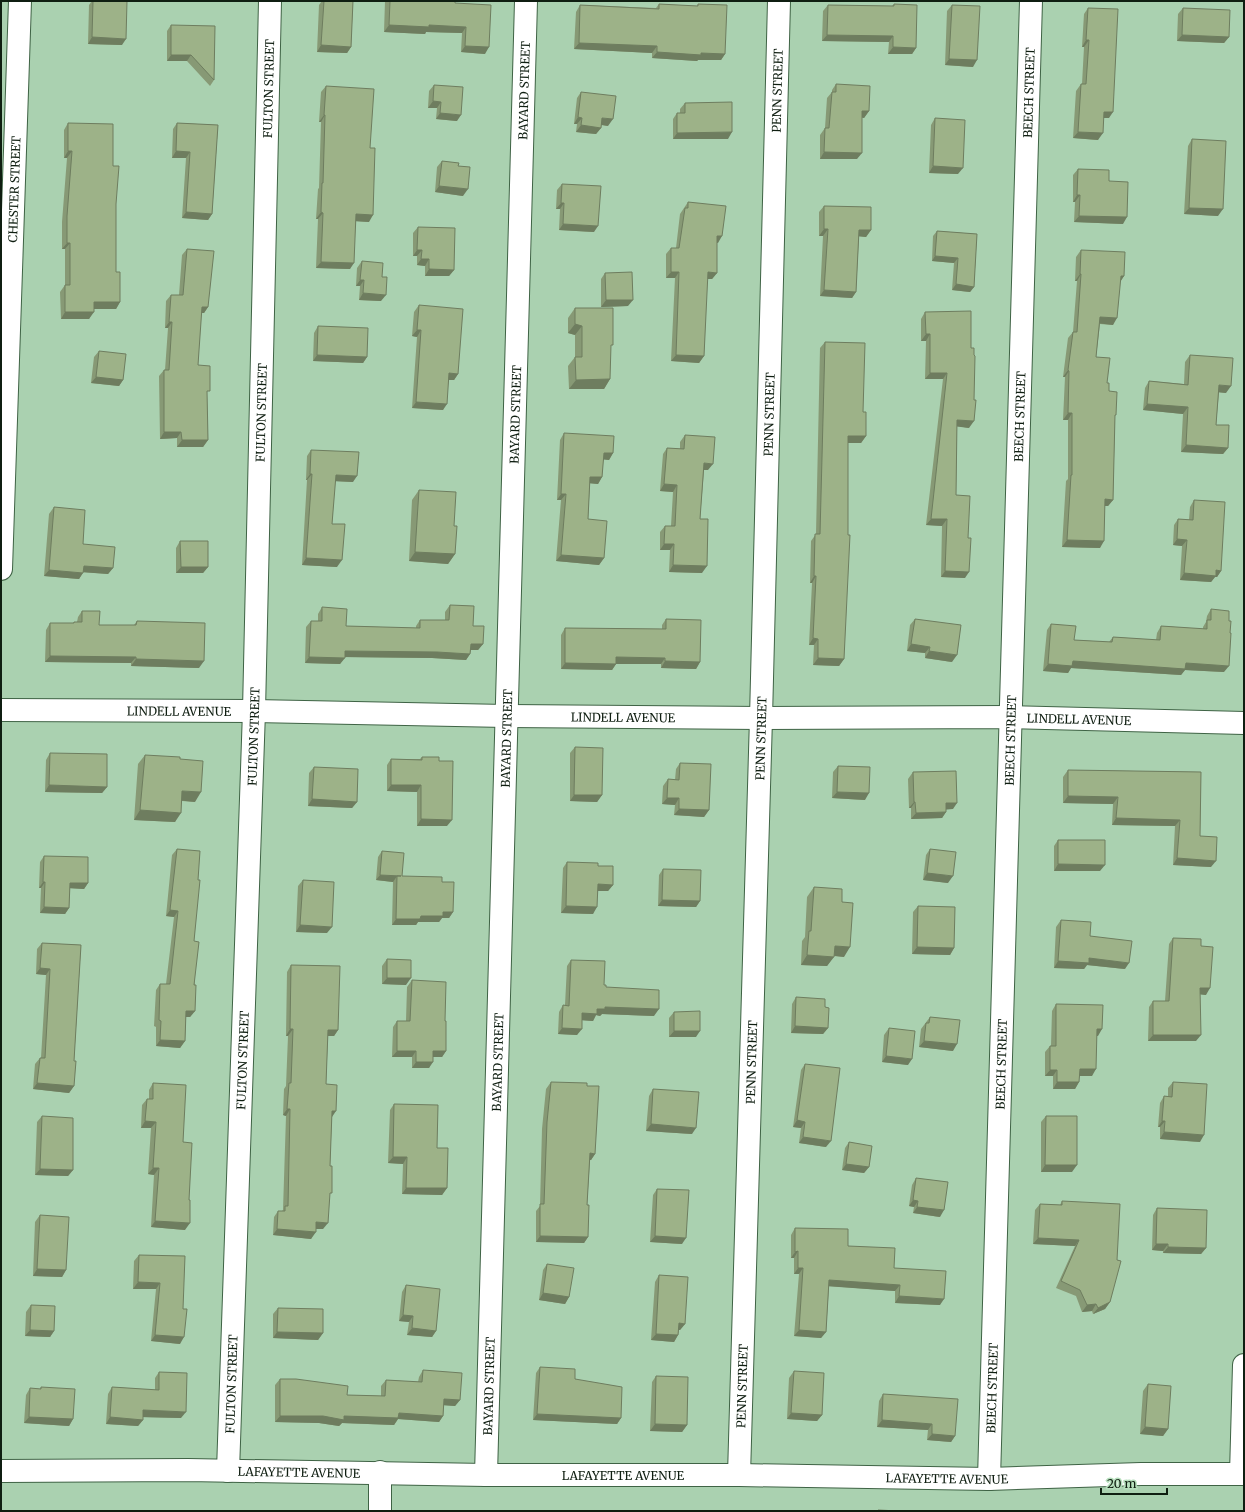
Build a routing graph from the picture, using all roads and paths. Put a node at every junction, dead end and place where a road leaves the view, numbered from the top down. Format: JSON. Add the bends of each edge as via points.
{"nodes":[{"id":1,"x":20,"y":1,"type":"edge"},
{"id":2,"x":270,"y":1,"type":"edge"},
{"id":3,"x":526,"y":1,"type":"edge"},
{"id":4,"x":779,"y":1,"type":"edge"},
{"id":5,"x":1031,"y":1,"type":"edge"},
{"id":6,"x":1,"y":569,"type":"edge"},
{"id":7,"x":1,"y":710,"type":"edge"},
{"id":8,"x":254,"y":711,"type":"junction"},
{"id":9,"x":506,"y":716,"type":"junction"},
{"id":10,"x":1010,"y":717,"type":"junction"},
{"id":11,"x":761,"y":718,"type":"junction"},
{"id":12,"x":1244,"y":723,"type":"edge"},
{"id":13,"x":1244,"y":1365,"type":"edge"},
{"id":14,"x":1,"y":1471,"type":"edge"},
{"id":15,"x":228,"y":1471,"type":"junction"},
{"id":16,"x":380,"y":1472,"type":"junction"},
{"id":17,"x":1242,"y":1474,"type":"edge"},
{"id":18,"x":486,"y":1475,"type":"junction"},
{"id":19,"x":739,"y":1475,"type":"junction"},
{"id":20,"x":989,"y":1479,"type":"junction"},
{"id":21,"x":380,"y":1511,"type":"edge"}],
"edges":[{"from":1,"to":6,"type":"street","name":"CHESTER STREET"},
{"from":2,"to":8,"type":"street","name":"FULTON STREET"},
{"from":3,"to":9,"type":"street","name":"BAYARD STREET"},
{"from":4,"to":11,"type":"street","name":"PENN STREET"},
{"from":5,"to":10,"type":"street","name":"BEECH STREET"},
{"from":7,"to":8,"type":"street","name":"LINDELL AVENUE"},
{"from":8,"to":9,"type":"street","name":"LINDELL AVENUE"},
{"from":8,"to":15,"type":"street","name":"FULTON STREET"},
{"from":9,"to":11,"type":"street","name":"LINDELL AVENUE"},
{"from":9,"to":18,"type":"street","name":"BAYARD STREET"},
{"from":10,"to":11,"type":"street","name":"LINDELL AVENUE"},
{"from":10,"to":12,"type":"street","name":"LINDELL AVENUE"},
{"from":10,"to":20,"type":"street","name":"BEECH STREET"},
{"from":11,"to":19,"type":"street","name":"PENN STREET"},
{"from":13,"to":17,"type":"street"},
{"from":14,"to":15,"type":"street","name":"LAFAYETTE AVENUE"},
{"from":15,"to":16,"type":"street","name":"LAFAYETTE AVENUE"},
{"from":16,"to":18,"type":"street","name":"LAFAYETTE AVENUE"},
{"from":16,"to":21,"type":"street"},
{"from":17,"to":20,"type":"street","name":"LAFAYETTE AVENUE"},
{"from":18,"to":19,"type":"street","name":"LAFAYETTE AVENUE"},
{"from":19,"to":20,"type":"street","name":"LAFAYETTE AVENUE"}]}
